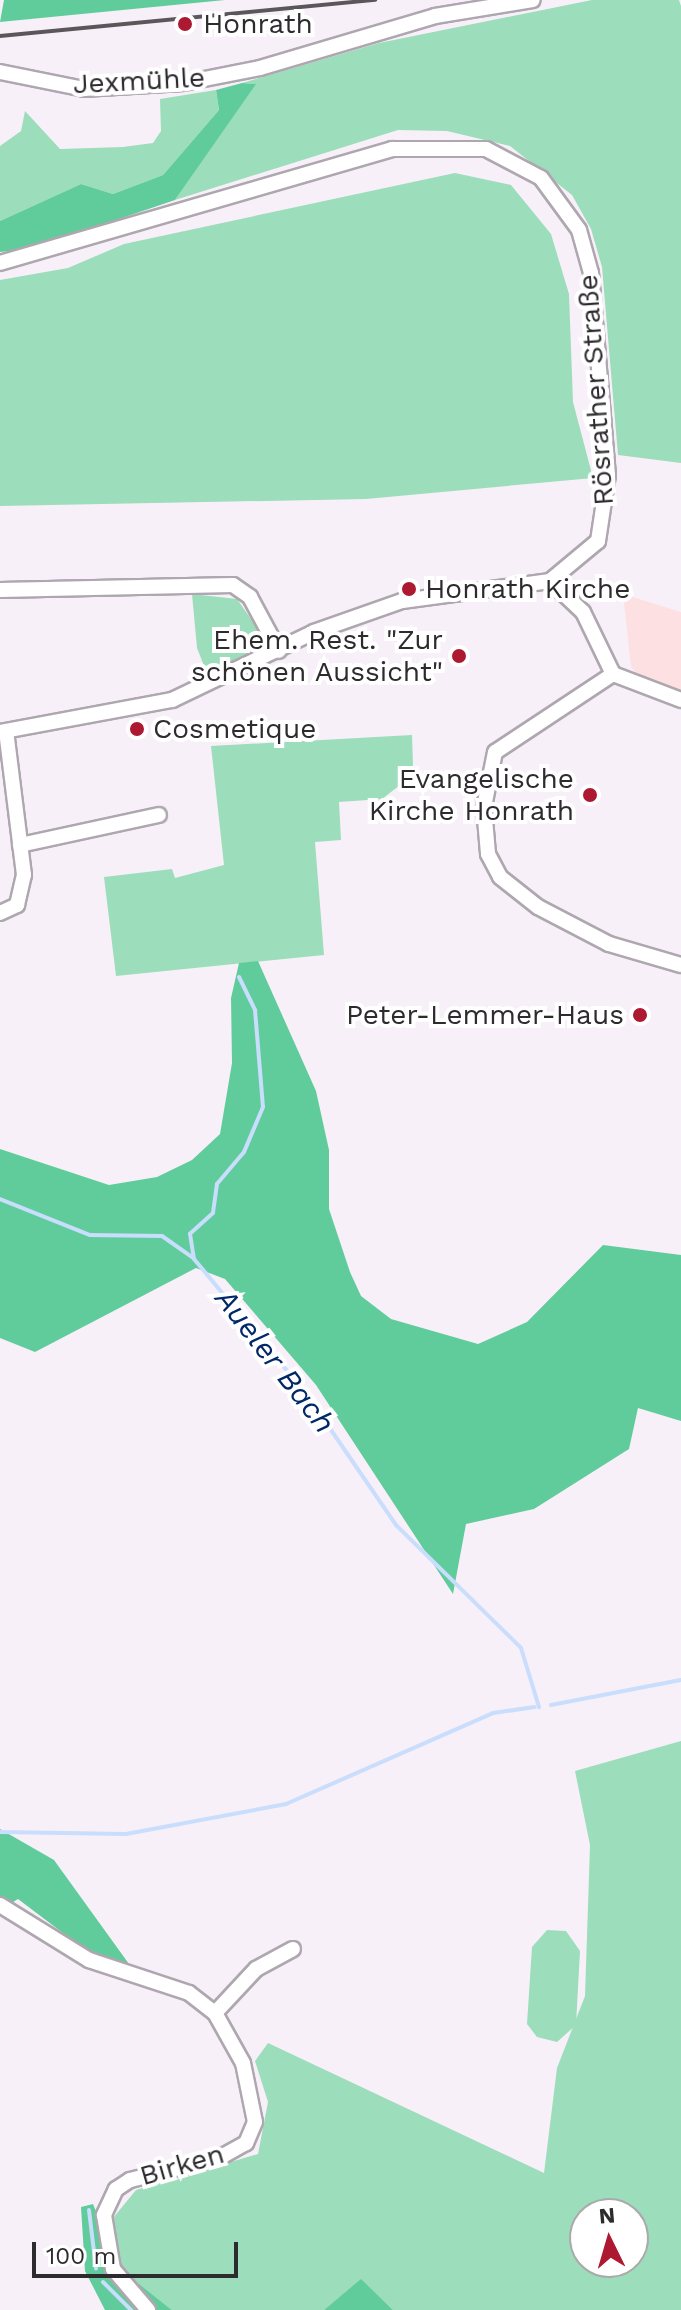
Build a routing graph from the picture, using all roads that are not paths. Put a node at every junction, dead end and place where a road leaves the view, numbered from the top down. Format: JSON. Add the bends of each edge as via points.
{"nodes":[{"id":1,"x":533,"y":0,"type":"edge"},
{"id":2,"x":0,"y":72,"type":"edge"},
{"id":3,"x":0,"y":263,"type":"edge"},
{"id":4,"x":550,"y":581,"type":"junction"},
{"id":5,"x":0,"y":590,"type":"edge"},
{"id":6,"x":279,"y":651,"type":"junction"},
{"id":7,"x":613,"y":674,"type":"junction"},
{"id":8,"x":681,"y":700,"type":"edge"},
{"id":9,"x":3,"y":732,"type":"edge"},
{"id":10,"x":159,"y":815,"type":"dead end"},
{"id":11,"x":20,"y":845,"type":"junction"},
{"id":12,"x":0,"y":913,"type":"edge"},
{"id":13,"x":681,"y":965,"type":"edge"},
{"id":14,"x":0,"y":1905,"type":"edge"},
{"id":15,"x":293,"y":1949,"type":"dead end"},
{"id":16,"x":215,"y":2013,"type":"junction"},
{"id":17,"x":148,"y":2310,"type":"edge"}],
"edges":[{"from":1,"to":2,"type":"street","name":"Jexmühle","via":[[394,26],[278,63],[140,87],[84,89]]},
{"from":3,"to":4,"type":"street","name":"Rösrather Straße","via":[[47,254],[392,149],[486,149],[541,178],[579,230],[591,273],[608,475],[598,541]]},
{"from":4,"to":6,"type":"street","via":[[402,601]]},
{"from":4,"to":7,"type":"street","via":[[583,612]]},
{"from":5,"to":6,"type":"street","via":[[233,585],[250,597]]},
{"from":6,"to":9,"type":"street","via":[[172,700]]},
{"from":7,"to":8,"type":"street"},
{"from":7,"to":13,"type":"street","via":[[495,752],[484,807],[488,854],[500,877],[538,907],[609,944]]},
{"from":9,"to":11,"type":"street"},
{"from":10,"to":11,"type":"street"},
{"from":11,"to":12,"type":"street","via":[[20,896]]},
{"from":14,"to":16,"type":"street","name":"Birken","via":[[89,1960],[166,1982]]},
{"from":15,"to":16,"type":"street","via":[[256,1969]]},
{"from":16,"to":17,"type":"street","name":"Birken","via":[[243,2063],[252,2133],[219,2158],[130,2180],[116,2189],[104,2215],[113,2269]]}]}
